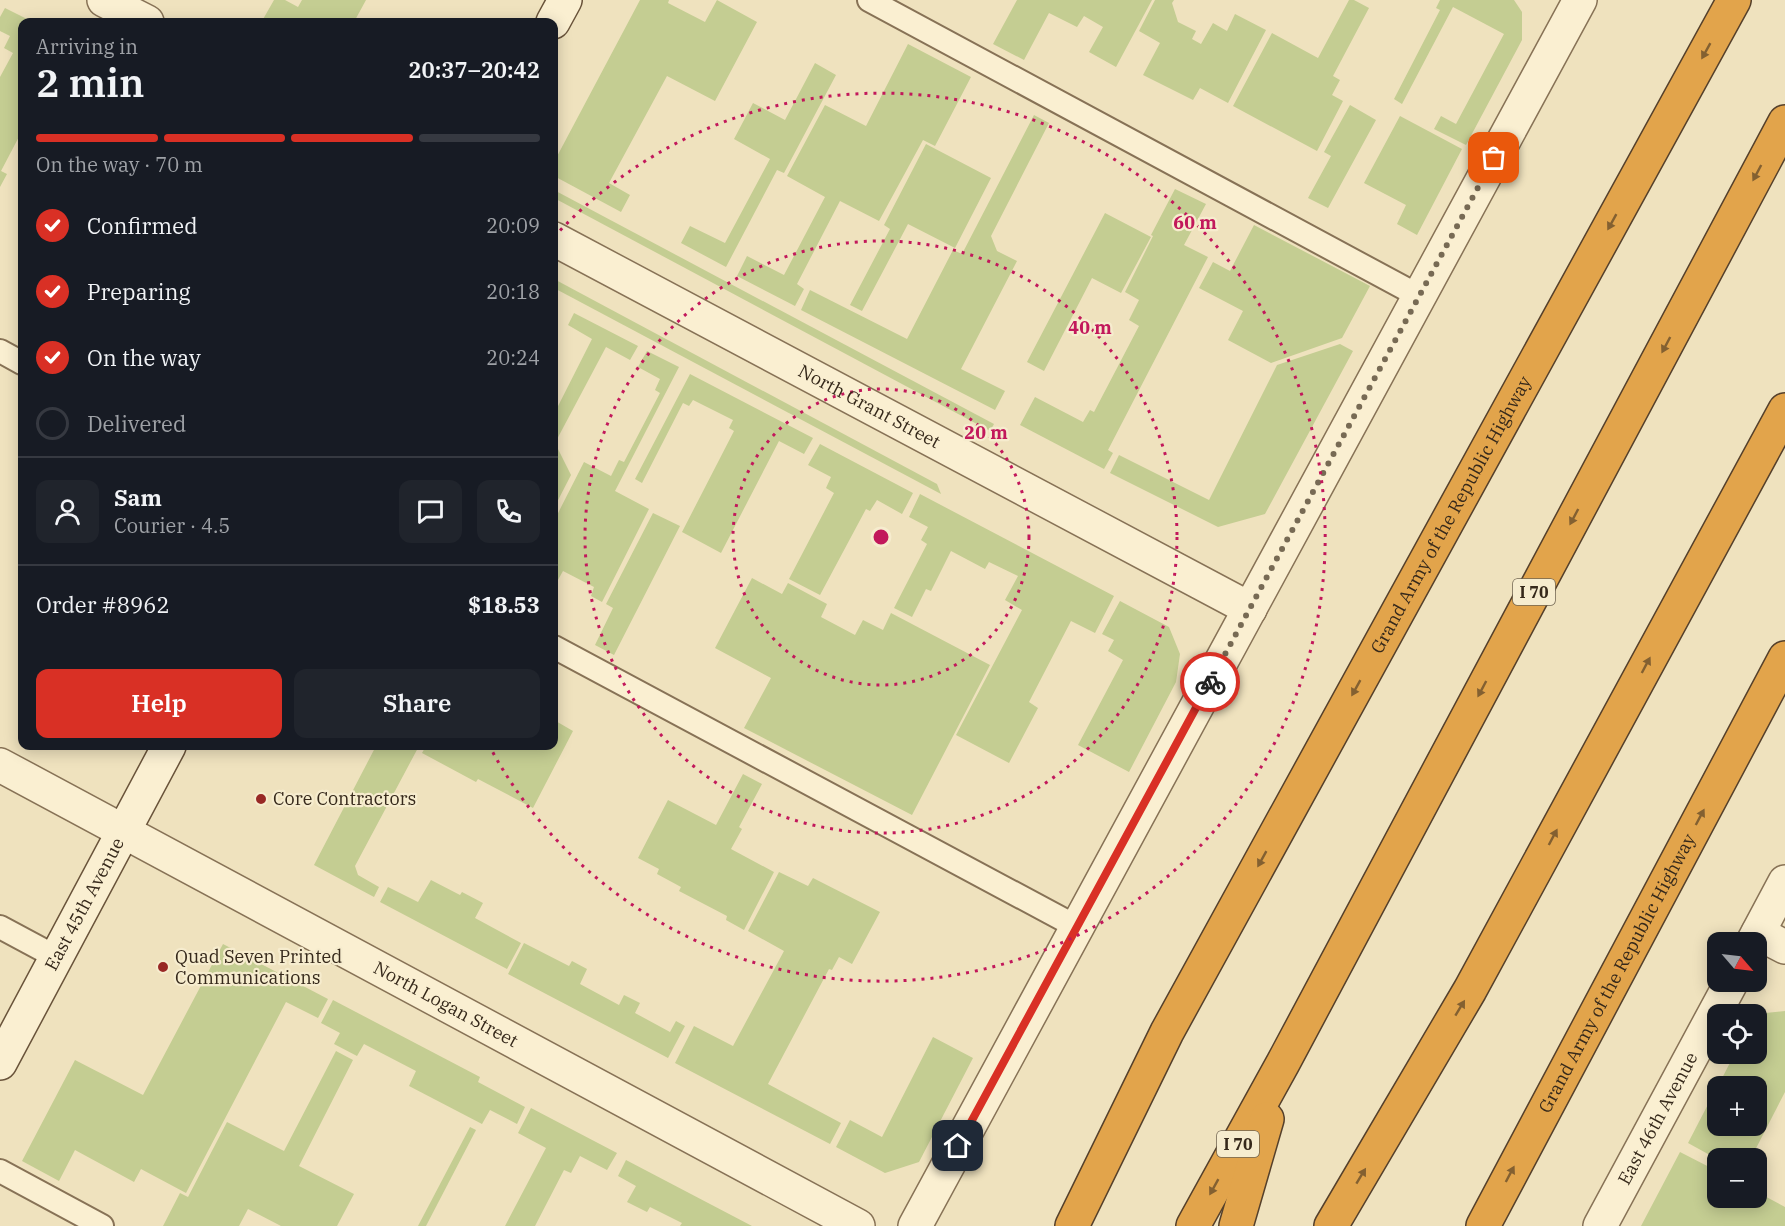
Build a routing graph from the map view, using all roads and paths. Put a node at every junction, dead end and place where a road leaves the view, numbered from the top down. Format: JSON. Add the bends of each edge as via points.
{"nodes":[{"id":1,"x":104,"y":0,"type":"edge"},
{"id":2,"x":565,"y":0,"type":"edge"},
{"id":3,"x":869,"y":0,"type":"edge"},
{"id":4,"x":1580,"y":0,"type":"edge"},
{"id":5,"x":1734,"y":0,"type":"edge"},
{"id":6,"x":139,"y":18,"type":"edge"},
{"id":7,"x":555,"y":18,"type":"edge"},
{"id":8,"x":1785,"y":122,"type":"edge"},
{"id":9,"x":558,"y":241,"type":"edge"},
{"id":10,"x":1419,"y":296,"type":"junction"},
{"id":11,"x":0,"y":351,"type":"edge"},
{"id":12,"x":18,"y":361,"type":"edge"},
{"id":13,"x":1785,"y":410,"type":"edge"},
{"id":14,"x":1250,"y":609,"type":"junction"},
{"id":15,"x":558,"y":649,"type":"edge"},
{"id":16,"x":1785,"y":658,"type":"edge"},
{"id":17,"x":167,"y":750,"type":"edge"},
{"id":18,"x":0,"y":765,"type":"edge"},
{"id":19,"x":123,"y":831,"type":"junction"},
{"id":20,"x":1785,"y":882,"type":"edge"},
{"id":21,"x":0,"y":927,"type":"edge"},
{"id":22,"x":1077,"y":927,"type":"junction"},
{"id":23,"x":1767,"y":935,"type":"edge"},
{"id":24,"x":56,"y":957,"type":"junction"},
{"id":25,"x":1726,"y":992,"type":"edge"},
{"id":26,"x":1167,"y":1032,"type":"junction"},
{"id":27,"x":0,"y":1063,"type":"edge"},
{"id":28,"x":1283,"y":1063,"type":"junction"},
{"id":29,"x":0,"y":1171,"type":"edge"},
{"id":30,"x":102,"y":1226,"type":"edge"},
{"id":31,"x":858,"y":1226,"type":"edge"},
{"id":32,"x":915,"y":1226,"type":"edge"},
{"id":33,"x":1048,"y":1226,"type":"edge"},
{"id":34,"x":1072,"y":1226,"type":"edge"},
{"id":35,"x":1192,"y":1226,"type":"edge"},
{"id":36,"x":1236,"y":1226,"type":"edge"},
{"id":37,"x":1331,"y":1226,"type":"edge"},
{"id":38,"x":1483,"y":1226,"type":"edge"},
{"id":39,"x":1600,"y":1226,"type":"edge"}],
"edges":[{"from":1,"to":6,"type":"street"},
{"from":2,"to":7,"type":"street"},
{"from":3,"to":10,"type":"lane"},
{"from":4,"to":10,"type":"street"},
{"from":5,"to":26,"type":"highway","name":"Grand Army of the Republic Highway","one_way":true},
{"from":8,"to":28,"type":"highway","number":"I 70","one_way":true},
{"from":9,"to":14,"type":"street","name":"North Grant Street"},
{"from":10,"to":14,"type":"street"},
{"from":11,"to":12,"type":"lane"},
{"from":37,"to":13,"type":"highway","one_way":true,"via":[[1470,990]]},
{"from":14,"to":22,"type":"street"},
{"from":15,"to":22,"type":"lane"},
{"from":38,"to":16,"type":"highway","name":"Grand Army of the Republic Highway","one_way":true},
{"from":17,"to":19,"type":"street","name":"East 45th Avenue"},
{"from":18,"to":19,"type":"street","name":"North Logan Street"},
{"from":19,"to":24,"type":"street","name":"East 45th Avenue"},
{"from":19,"to":31,"type":"street","name":"North Logan Street"},
{"from":20,"to":23,"type":"street"},
{"from":21,"to":24,"type":"lane"},
{"from":22,"to":32,"type":"street"},
{"from":24,"to":27,"type":"street","name":"East 45th Avenue"},
{"from":25,"to":39,"type":"street","name":"East 46th Avenue"},
{"from":26,"to":33,"type":"highway"},
{"from":26,"to":34,"type":"highway"},
{"from":28,"to":35,"type":"highway","number":"I 70","one_way":true},
{"from":28,"to":36,"type":"highway"},
{"from":29,"to":30,"type":"lane"}]}
